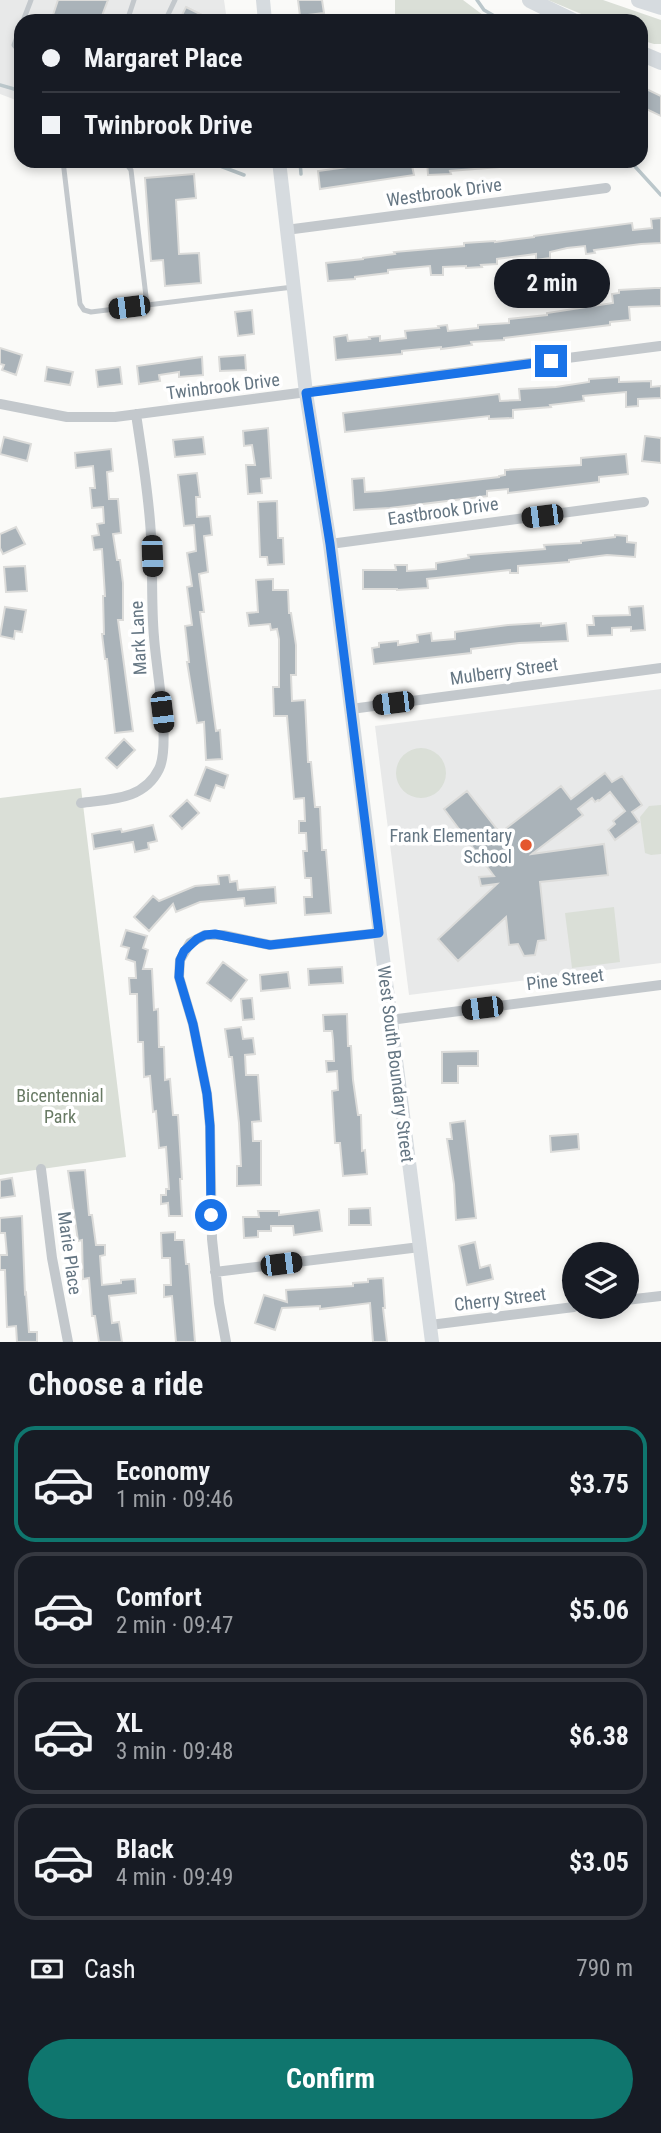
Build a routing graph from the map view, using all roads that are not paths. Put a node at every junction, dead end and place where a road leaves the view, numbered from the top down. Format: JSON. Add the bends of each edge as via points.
{"nodes":[{"id":1,"x":530,"y":0,"type":"edge"},
{"id":2,"x":639,"y":0,"type":"edge"},
{"id":3,"x":661,"y":7,"type":"edge"},
{"id":4,"x":559,"y":14,"type":"edge"},
{"id":5,"x":63,"y":168,"type":"edge"},
{"id":6,"x":129,"y":168,"type":"edge"},
{"id":7,"x":280,"y":168,"type":"edge"},
{"id":8,"x":606,"y":188,"type":"dead end"},
{"id":9,"x":286,"y":230,"type":"junction"},
{"id":10,"x":293,"y":287,"type":"junction"},
{"id":11,"x":147,"y":304,"type":"junction"},
{"id":12,"x":660,"y":346,"type":"edge"},
{"id":13,"x":306,"y":393,"type":"junction"},
{"id":14,"x":0,"y":404,"type":"edge"},
{"id":15,"x":136,"y":414,"type":"junction"},
{"id":16,"x":644,"y":502,"type":"dead end"},
{"id":17,"x":330,"y":544,"type":"junction"},
{"id":18,"x":661,"y":668,"type":"edge"},
{"id":19,"x":351,"y":709,"type":"junction"},
{"id":20,"x":81,"y":803,"type":"dead end"},
{"id":21,"x":379,"y":933,"type":"junction"},
{"id":22,"x":661,"y":985,"type":"edge"},
{"id":23,"x":390,"y":1020,"type":"junction"},
{"id":24,"x":41,"y":1169,"type":"dead end"},
{"id":25,"x":420,"y":1247,"type":"junction"},
{"id":26,"x":215,"y":1272,"type":"junction"},
{"id":27,"x":661,"y":1296,"type":"edge"},
{"id":28,"x":639,"y":1299,"type":"edge"},
{"id":29,"x":562,"y":1308,"type":"edge"},
{"id":30,"x":430,"y":1325,"type":"junction"},
{"id":31,"x":68,"y":1342,"type":"edge"},
{"id":32,"x":226,"y":1342,"type":"edge"},
{"id":33,"x":432,"y":1342,"type":"edge"}],
"edges":[{"from":1,"to":4,"type":"main road"},
{"from":2,"to":3,"type":"main road"},
{"from":5,"to":11,"type":"lane","via":[[83,310]]},
{"from":6,"to":11,"type":"lane"},
{"from":7,"to":9,"type":"street","name":"West South Boundary Street"},
{"from":8,"to":9,"type":"street","name":"Westbrook Drive"},
{"from":9,"to":10,"type":"street","name":"West South Boundary Street"},
{"from":10,"to":11,"type":"lane"},
{"from":10,"to":13,"type":"street","name":"West South Boundary Street"},
{"from":12,"to":13,"type":"street","name":"Twinbrook Drive"},
{"from":13,"to":15,"type":"street","name":"Twinbrook Drive"},
{"from":13,"to":17,"type":"street","name":"West South Boundary Street"},
{"from":14,"to":15,"type":"street","name":"Twinbrook Drive","via":[[66,417]]},
{"from":15,"to":20,"type":"street","name":"Mark Lane","via":[[151,535],[163,756],[159,771],[138,792]]},
{"from":16,"to":17,"type":"street","name":"Eastbrook Drive"},
{"from":17,"to":19,"type":"street","name":"West South Boundary Street"},
{"from":18,"to":19,"type":"street","name":"Mulberry Street"},
{"from":19,"to":21,"type":"street","name":"West South Boundary Street"},
{"from":21,"to":23,"type":"street","name":"West South Boundary Street"},
{"from":21,"to":26,"type":"street","via":[[270,945],[215,934],[197,939],[184,951],[179,977],[199,1049],[209,1115]]},
{"from":22,"to":23,"type":"street","name":"Pine Street"},
{"from":23,"to":25,"type":"street","name":"West South Boundary Street"},
{"from":24,"to":31,"type":"street","name":"Marie Place"},
{"from":25,"to":26,"type":"street"},
{"from":25,"to":30,"type":"street","name":"West South Boundary Street"},
{"from":26,"to":32,"type":"street"},
{"from":27,"to":28,"type":"street"},
{"from":29,"to":30,"type":"street","name":"Cherry Street"},
{"from":30,"to":33,"type":"street","name":"West South Boundary Street"}]}
